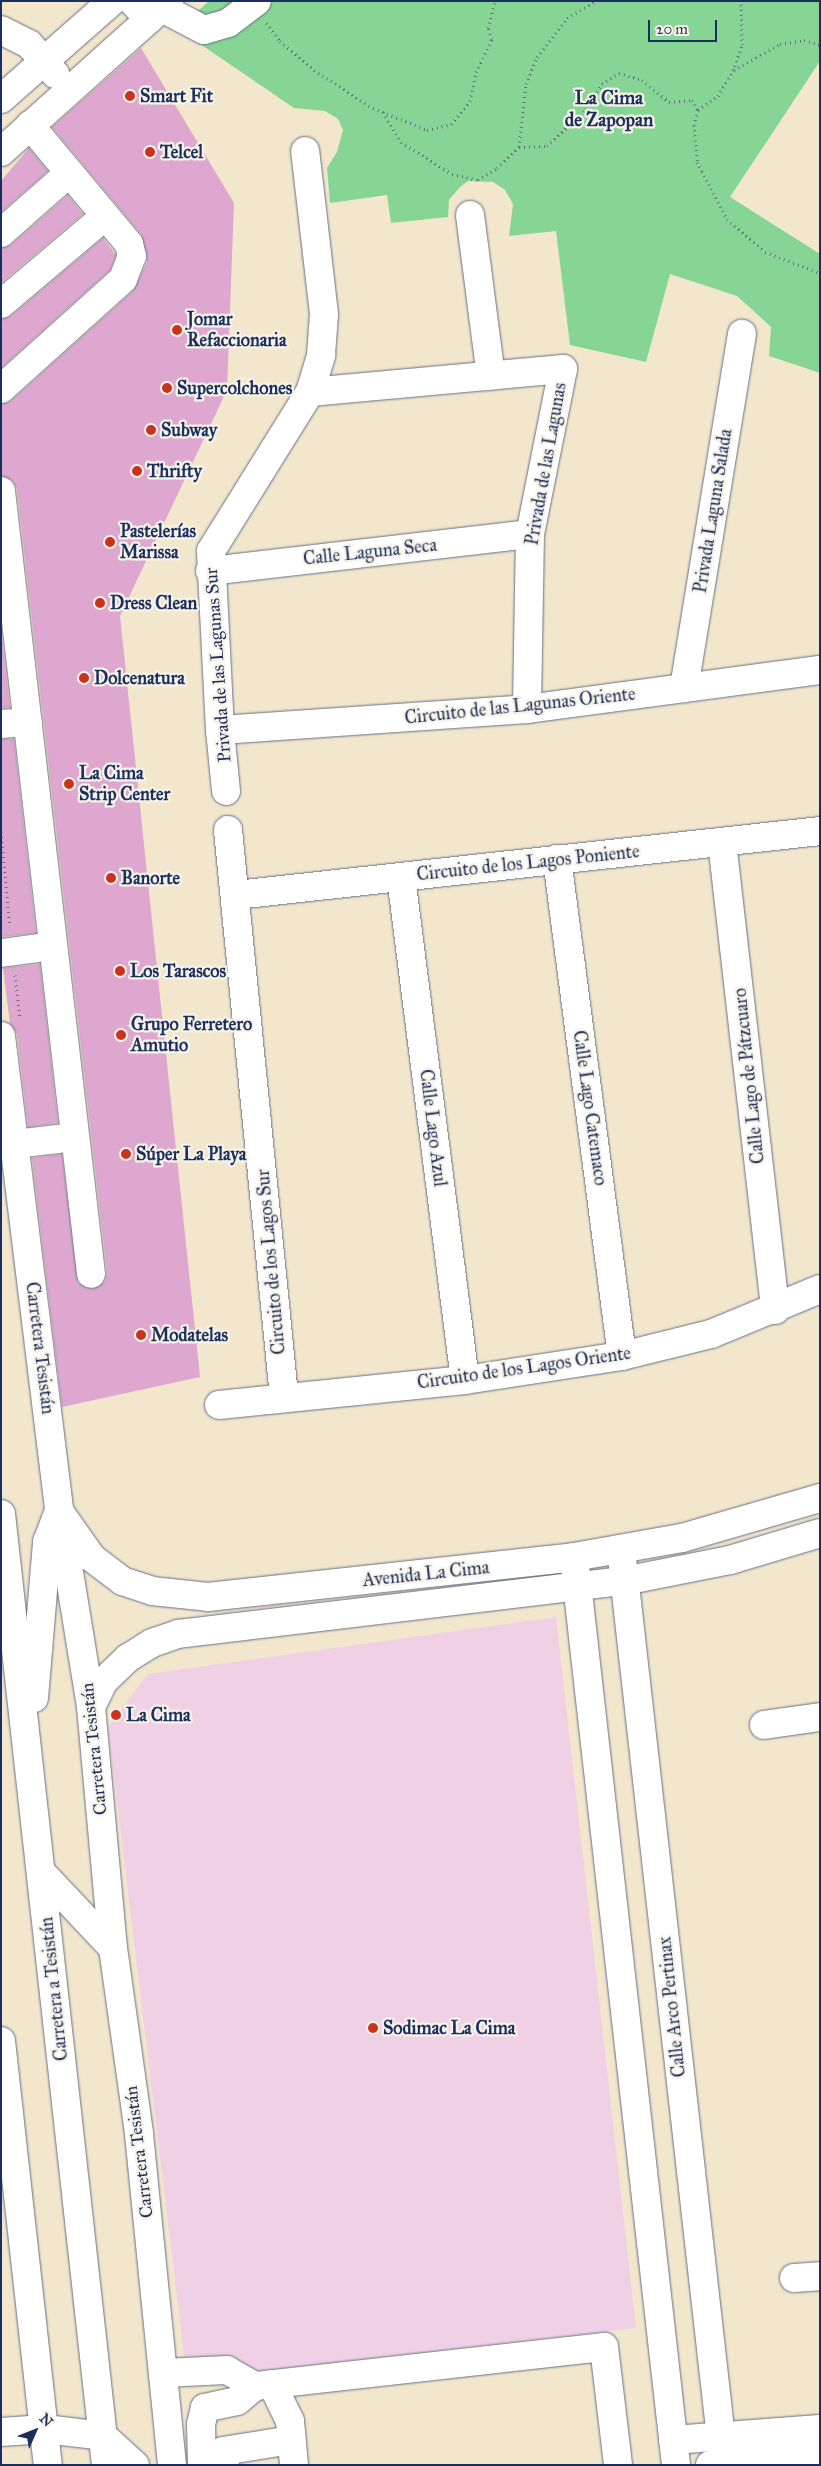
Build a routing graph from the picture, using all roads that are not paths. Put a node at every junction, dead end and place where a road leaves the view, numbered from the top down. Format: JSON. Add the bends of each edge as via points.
{"nodes":[{"id":1,"x":112,"y":1,"type":"edge"},
{"id":2,"x":254,"y":3,"type":"edge"},
{"id":3,"x":153,"y":7,"type":"edge"},
{"id":4,"x":1,"y":30,"type":"edge"},
{"id":5,"x":44,"y":60,"type":"junction"},
{"id":6,"x":70,"y":92,"type":"junction"},
{"id":7,"x":1,"y":99,"type":"edge"},
{"id":8,"x":30,"y":125,"type":"junction"},
{"id":9,"x":305,"y":151,"type":"dead end"},
{"id":10,"x":1,"y":152,"type":"edge"},
{"id":11,"x":69,"y":173,"type":"junction"},
{"id":12,"x":105,"y":216,"type":"junction"},
{"id":13,"x":470,"y":216,"type":"dead end"},
{"id":14,"x":1,"y":233,"type":"edge"},
{"id":15,"x":1,"y":304,"type":"edge"},
{"id":16,"x":742,"y":334,"type":"dead end"},
{"id":17,"x":491,"y":376,"type":"junction"},
{"id":18,"x":1,"y":389,"type":"edge"},
{"id":19,"x":310,"y":392,"type":"junction"},
{"id":20,"x":1,"y":490,"type":"edge"},
{"id":21,"x":530,"y":534,"type":"junction"},
{"id":22,"x":210,"y":570,"type":"junction"},
{"id":23,"x":820,"y":670,"type":"edge"},
{"id":24,"x":684,"y":688,"type":"junction"},
{"id":25,"x":527,"y":709,"type":"junction"},
{"id":26,"x":14,"y":723,"type":"edge"},
{"id":27,"x":220,"y":730,"type":"junction"},
{"id":28,"x":226,"y":790,"type":"dead end"},
{"id":29,"x":228,"y":830,"type":"dead end"},
{"id":30,"x":820,"y":831,"type":"edge"},
{"id":31,"x":722,"y":842,"type":"junction"},
{"id":32,"x":557,"y":860,"type":"junction"},
{"id":33,"x":401,"y":877,"type":"junction"},
{"id":34,"x":236,"y":895,"type":"junction"},
{"id":35,"x":53,"y":946,"type":"junction"},
{"id":36,"x":1,"y":953,"type":"edge"},
{"id":37,"x":1,"y":1036,"type":"edge"},
{"id":38,"x":75,"y":1137,"type":"junction"},
{"id":39,"x":15,"y":1144,"type":"junction"},
{"id":40,"x":91,"y":1274,"type":"dead end"},
{"id":41,"x":820,"y":1290,"type":"edge"},
{"id":42,"x":775,"y":1310,"type":"junction"},
{"id":43,"x":622,"y":1356,"type":"junction"},
{"id":44,"x":465,"y":1380,"type":"junction"},
{"id":45,"x":284,"y":1396,"type":"junction"},
{"id":46,"x":218,"y":1405,"type":"dead end"},
{"id":47,"x":820,"y":1498,"type":"edge"},
{"id":48,"x":60,"y":1511,"type":"junction"},
{"id":49,"x":1,"y":1514,"type":"edge"},
{"id":50,"x":820,"y":1533,"type":"edge"},
{"id":51,"x":621,"y":1549,"type":"junction"},
{"id":52,"x":574,"y":1557,"type":"junction"},
{"id":53,"x":624,"y":1581,"type":"junction"},
{"id":54,"x":578,"y":1587,"type":"junction"},
{"id":55,"x":248,"y":1593,"type":"junction"},
{"id":56,"x":254,"y":1625,"type":"junction"},
{"id":57,"x":91,"y":1707,"type":"junction"},
{"id":58,"x":820,"y":1716,"type":"edge"},
{"id":59,"x":764,"y":1725,"type":"dead end"},
{"id":60,"x":29,"y":1744,"type":"junction"},
{"id":61,"x":42,"y":1873,"type":"junction"},
{"id":62,"x":113,"y":1948,"type":"junction"},
{"id":63,"x":1,"y":2041,"type":"edge"},
{"id":64,"x":162,"y":2373,"type":"junction"},
{"id":65,"x":263,"y":2385,"type":"junction"},
{"id":66,"x":45,"y":2429,"type":"junction"},
{"id":67,"x":820,"y":2429,"type":"edge"},
{"id":68,"x":1,"y":2432,"type":"edge"},
{"id":69,"x":103,"y":2436,"type":"junction"},
{"id":70,"x":721,"y":2436,"type":"junction"},
{"id":71,"x":765,"y":2446,"type":"junction"},
{"id":72,"x":292,"y":2452,"type":"edge"},
{"id":73,"x":674,"y":2453,"type":"edge"},
{"id":74,"x":820,"y":2453,"type":"edge"},
{"id":75,"x":719,"y":2464,"type":"edge"},
{"id":76,"x":48,"y":2465,"type":"edge"},
{"id":77,"x":106,"y":2465,"type":"edge"},
{"id":78,"x":135,"y":2465,"type":"edge"},
{"id":79,"x":172,"y":2465,"type":"edge"},
{"id":80,"x":202,"y":2465,"type":"edge"},
{"id":81,"x":224,"y":2465,"type":"edge"},
{"id":82,"x":618,"y":2465,"type":"edge"}],
"edges":[{"from":1,"to":5,"type":"street"},
{"from":2,"to":3,"type":"street","via":[[228,23],[204,30]]},
{"from":3,"to":6,"type":"street"},
{"from":4,"to":5,"type":"street","via":[[29,44]]},
{"from":5,"to":6,"type":"street"},
{"from":5,"to":7,"type":"street"},
{"from":6,"to":8,"type":"street"},
{"from":8,"to":10,"type":"street"},
{"from":8,"to":11,"type":"street"},
{"from":9,"to":19,"type":"street","name":"Privada de las Lagunas Sur","via":[[324,314],[321,355]]},
{"from":11,"to":12,"type":"street"},
{"from":11,"to":14,"type":"street"},
{"from":12,"to":15,"type":"street"},
{"from":12,"to":18,"type":"street","via":[[129,244],[132,256],[123,279]]},
{"from":13,"to":17,"type":"street"},
{"from":16,"to":24,"type":"street","name":"Privada Laguna Salada"},
{"from":17,"to":19,"type":"street"},
{"from":17,"to":21,"type":"street","name":"Privada de las Lagunas","via":[[563,369]]},
{"from":19,"to":22,"type":"street","name":"Privada de las Lagunas Sur","via":[[211,551]]},
{"from":20,"to":26,"type":"street"},
{"from":21,"to":22,"type":"street","name":"Calle Laguna Seca"},
{"from":21,"to":25,"type":"street","name":"Privada de las Lagunas"},
{"from":22,"to":27,"type":"street","name":"Privada de las Lagunas Sur"},
{"from":23,"to":24,"type":"street","name":"Circuito de las Lagunas Oriente"},
{"from":24,"to":25,"type":"street","name":"Circuito de las Lagunas Oriente"},
{"from":25,"to":27,"type":"street","name":"Circuito de las Lagunas Oriente"},
{"from":26,"to":35,"type":"street"},
{"from":27,"to":28,"type":"street","name":"Privada de las Lagunas Sur"},
{"from":29,"to":34,"type":"street","name":"Circuito de los Lagos Sur"},
{"from":30,"to":31,"type":"street","name":"Circuito de los Lagos Poniente"},
{"from":31,"to":32,"type":"street","name":"Circuito de los Lagos Poniente"},
{"from":31,"to":42,"type":"street","name":"Calle Lago de Pátzcuaro"},
{"from":32,"to":33,"type":"street","name":"Circuito de los Lagos Poniente"},
{"from":32,"to":43,"type":"street","name":"Calle Lago Catemaco"},
{"from":33,"to":34,"type":"street","name":"Circuito de los Lagos Poniente"},
{"from":33,"to":44,"type":"street","name":"Calle Lago Azul"},
{"from":34,"to":45,"type":"street","name":"Circuito de los Lagos Sur"},
{"from":35,"to":36,"type":"street"},
{"from":35,"to":38,"type":"street"},
{"from":37,"to":39,"type":"street","name":"Carretera Tesistán"},
{"from":38,"to":39,"type":"street"},
{"from":38,"to":40,"type":"street"},
{"from":39,"to":48,"type":"street","name":"Carretera Tesistán"},
{"from":41,"to":42,"type":"street","name":"Circuito de los Lagos Oriente"},
{"from":42,"to":43,"type":"street","name":"Circuito de los Lagos Oriente","via":[[711,1334]]},
{"from":43,"to":44,"type":"street","name":"Circuito de los Lagos Oriente"},
{"from":44,"to":45,"type":"street","name":"Circuito de los Lagos Oriente"},
{"from":45,"to":46,"type":"street","name":"Circuito de los Lagos Oriente"},
{"from":47,"to":51,"type":"street","name":"Avenida La Cima","via":[[720,1528]]},
{"from":48,"to":55,"type":"street","name":"Avenida La Cima","via":[[92,1558],[122,1581],[152,1591],[185,1596]]},
{"from":48,"to":57,"type":"street","name":"Carretera Tesistán"},
{"from":48,"to":60,"type":"street","via":[[48,1542],[44,1612]]},
{"from":49,"to":60,"type":"street","name":"Carretera a Tesistán"},
{"from":50,"to":53,"type":"street","name":"Avenida La Cima","via":[[730,1560]]},
{"from":51,"to":52,"type":"street","name":"Avenida La Cima"},
{"from":51,"to":53,"type":"street","name":"Calle Arco Pertinax"},
{"from":52,"to":54,"type":"street"},
{"from":52,"to":55,"type":"street","name":"Avenida La Cima"},
{"from":53,"to":54,"type":"street","name":"Avenida La Cima"},
{"from":53,"to":70,"type":"street","name":"Calle Arco Pertinax"},
{"from":54,"to":56,"type":"street","name":"Avenida La Cima"},
{"from":54,"to":73,"type":"street"},
{"from":55,"to":56,"type":"street"},
{"from":56,"to":57,"type":"street","name":"Avenida La Cima","via":[[178,1634],[152,1643],[128,1658],[103,1682]]},
{"from":57,"to":62,"type":"street","name":"Carretera Tesistán"},
{"from":58,"to":59,"type":"street"},
{"from":60,"to":61,"type":"street","name":"Carretera a Tesistán"},
{"from":61,"to":62,"type":"street"},
{"from":61,"to":69,"type":"street","name":"Carretera a Tesistán"},
{"from":62,"to":64,"type":"street","name":"Carretera Tesistán","via":[[138,2134]]},
{"from":63,"to":66,"type":"street"},
{"from":64,"to":65,"type":"street","via":[[227,2370]]},
{"from":64,"to":79,"type":"street","name":"Carretera Tesistán"},
{"from":65,"to":72,"type":"street","via":[[290,2421]]},
{"from":65,"to":80,"type":"street","via":[[237,2401],[205,2408],[201,2424]]},
{"from":65,"to":82,"type":"street","via":[[604,2347]]},
{"from":66,"to":68,"type":"street"},
{"from":66,"to":69,"type":"street"},
{"from":66,"to":76,"type":"street"},
{"from":67,"to":71,"type":"street"},
{"from":69,"to":77,"type":"street","name":"Carretera a Tesistán"},
{"from":69,"to":78,"type":"street"},
{"from":70,"to":71,"type":"street"},
{"from":70,"to":73,"type":"street"},
{"from":70,"to":75,"type":"street","name":"Calle Arco Pertinax"},
{"from":71,"to":74,"type":"street"},
{"from":71,"to":75,"type":"street"},
{"from":72,"to":81,"type":"street","via":[[224,2451]]}]}
